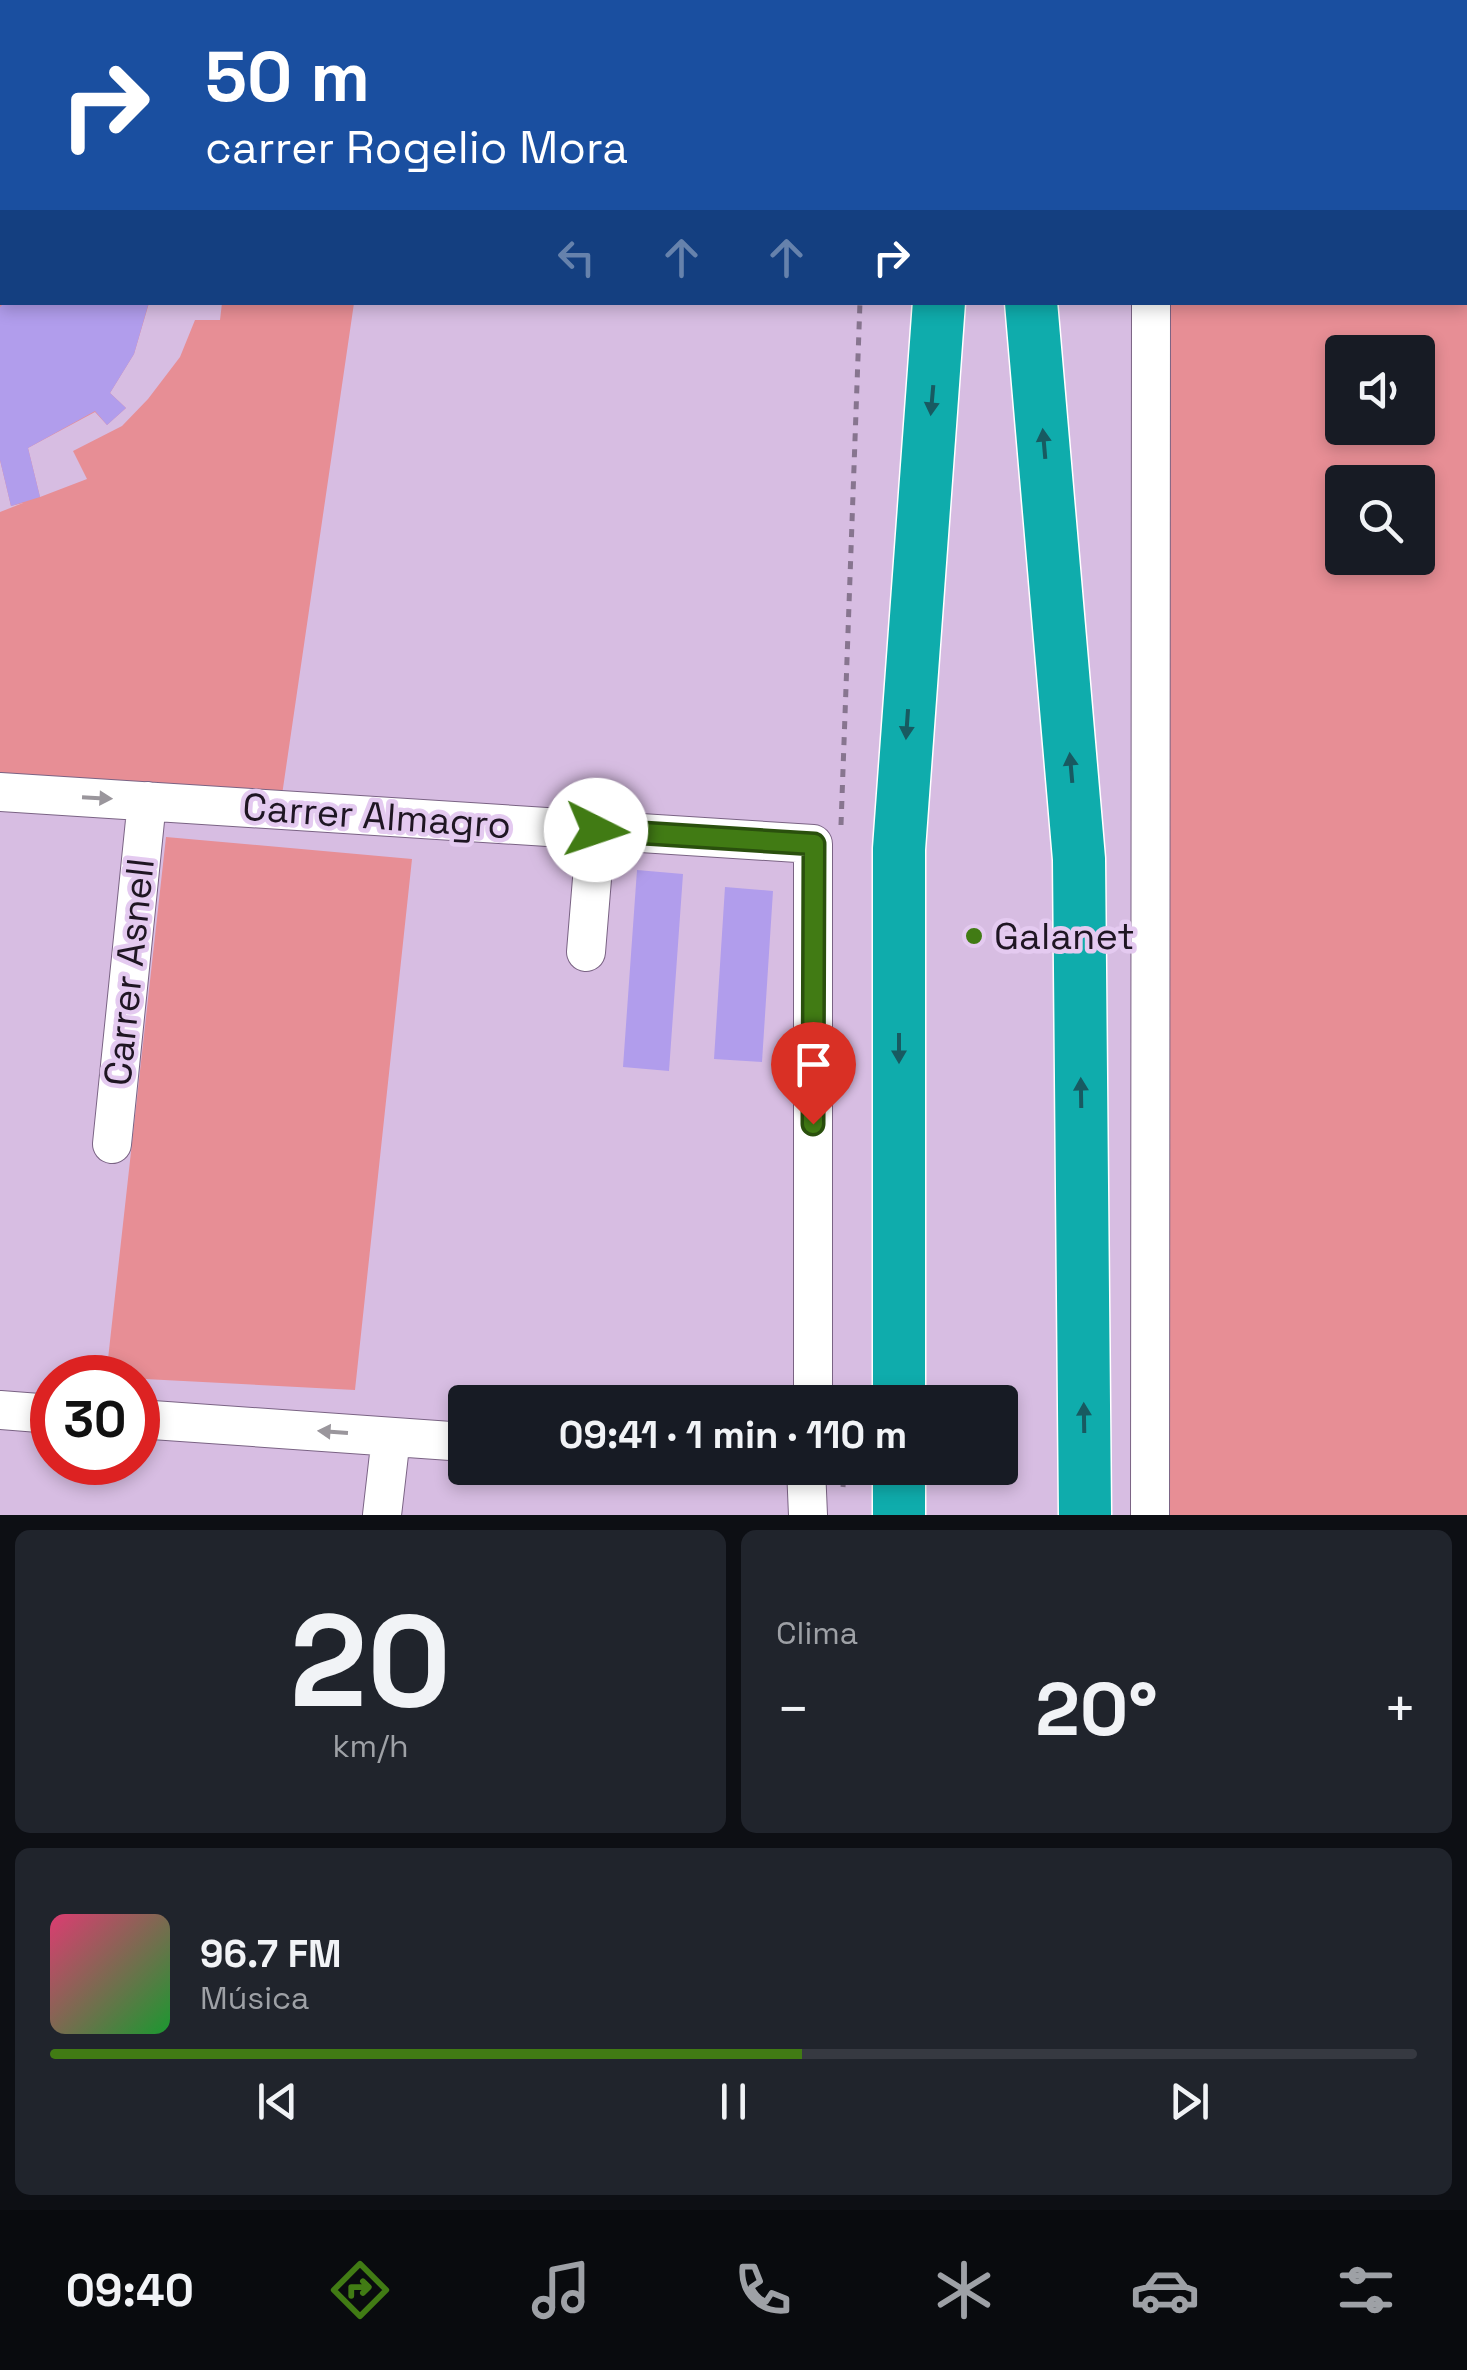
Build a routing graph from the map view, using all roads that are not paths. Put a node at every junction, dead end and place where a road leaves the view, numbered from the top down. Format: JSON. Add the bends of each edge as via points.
{"nodes":[{"id":1,"x":940,"y":305,"type":"edge"},
{"id":2,"x":1032,"y":305,"type":"edge"},
{"id":3,"x":1151,"y":305,"type":"edge"},
{"id":4,"x":0,"y":792,"type":"edge"},
{"id":5,"x":147,"y":801,"type":"junction"},
{"id":6,"x":596,"y":830,"type":"junction"},
{"id":7,"x":586,"y":952,"type":"dead end"},
{"id":8,"x":112,"y":1144,"type":"dead end"},
{"id":9,"x":813,"y":1385,"type":"edge"},
{"id":10,"x":899,"y":1385,"type":"edge"},
{"id":11,"x":0,"y":1410,"type":"edge"},
{"id":12,"x":30,"y":1412,"type":"edge"},
{"id":13,"x":160,"y":1421,"type":"edge"},
{"id":14,"x":391,"y":1437,"type":"junction"},
{"id":15,"x":448,"y":1441,"type":"edge"},
{"id":16,"x":807,"y":1485,"type":"edge"},
{"id":17,"x":899,"y":1485,"type":"edge"},
{"id":18,"x":382,"y":1515,"type":"edge"},
{"id":19,"x":808,"y":1515,"type":"edge"},
{"id":20,"x":899,"y":1515,"type":"edge"},
{"id":21,"x":1085,"y":1515,"type":"edge"},
{"id":22,"x":1150,"y":1515,"type":"edge"}],
"edges":[{"from":1,"to":10,"type":"highway","one_way":true,"via":[[899,849]]},
{"from":21,"to":2,"type":"highway","one_way":true,"via":[[1079,860]]},
{"from":3,"to":22,"type":"street"},
{"from":4,"to":5,"type":"street","name":"Carrer Almagro","one_way":true},
{"from":5,"to":6,"type":"street","name":"Carrer Almagro"},
{"from":5,"to":8,"type":"street","name":"Carrer Asnell"},
{"from":6,"to":7,"type":"street"},
{"from":6,"to":9,"type":"street","name":"Carrer Almagro","via":[[814,844]]},
{"from":11,"to":12,"type":"street"},
{"from":14,"to":13,"type":"street","one_way":true},
{"from":14,"to":15,"type":"street"},
{"from":14,"to":18,"type":"street"},
{"from":16,"to":19,"type":"street"},
{"from":17,"to":20,"type":"highway"}]}
